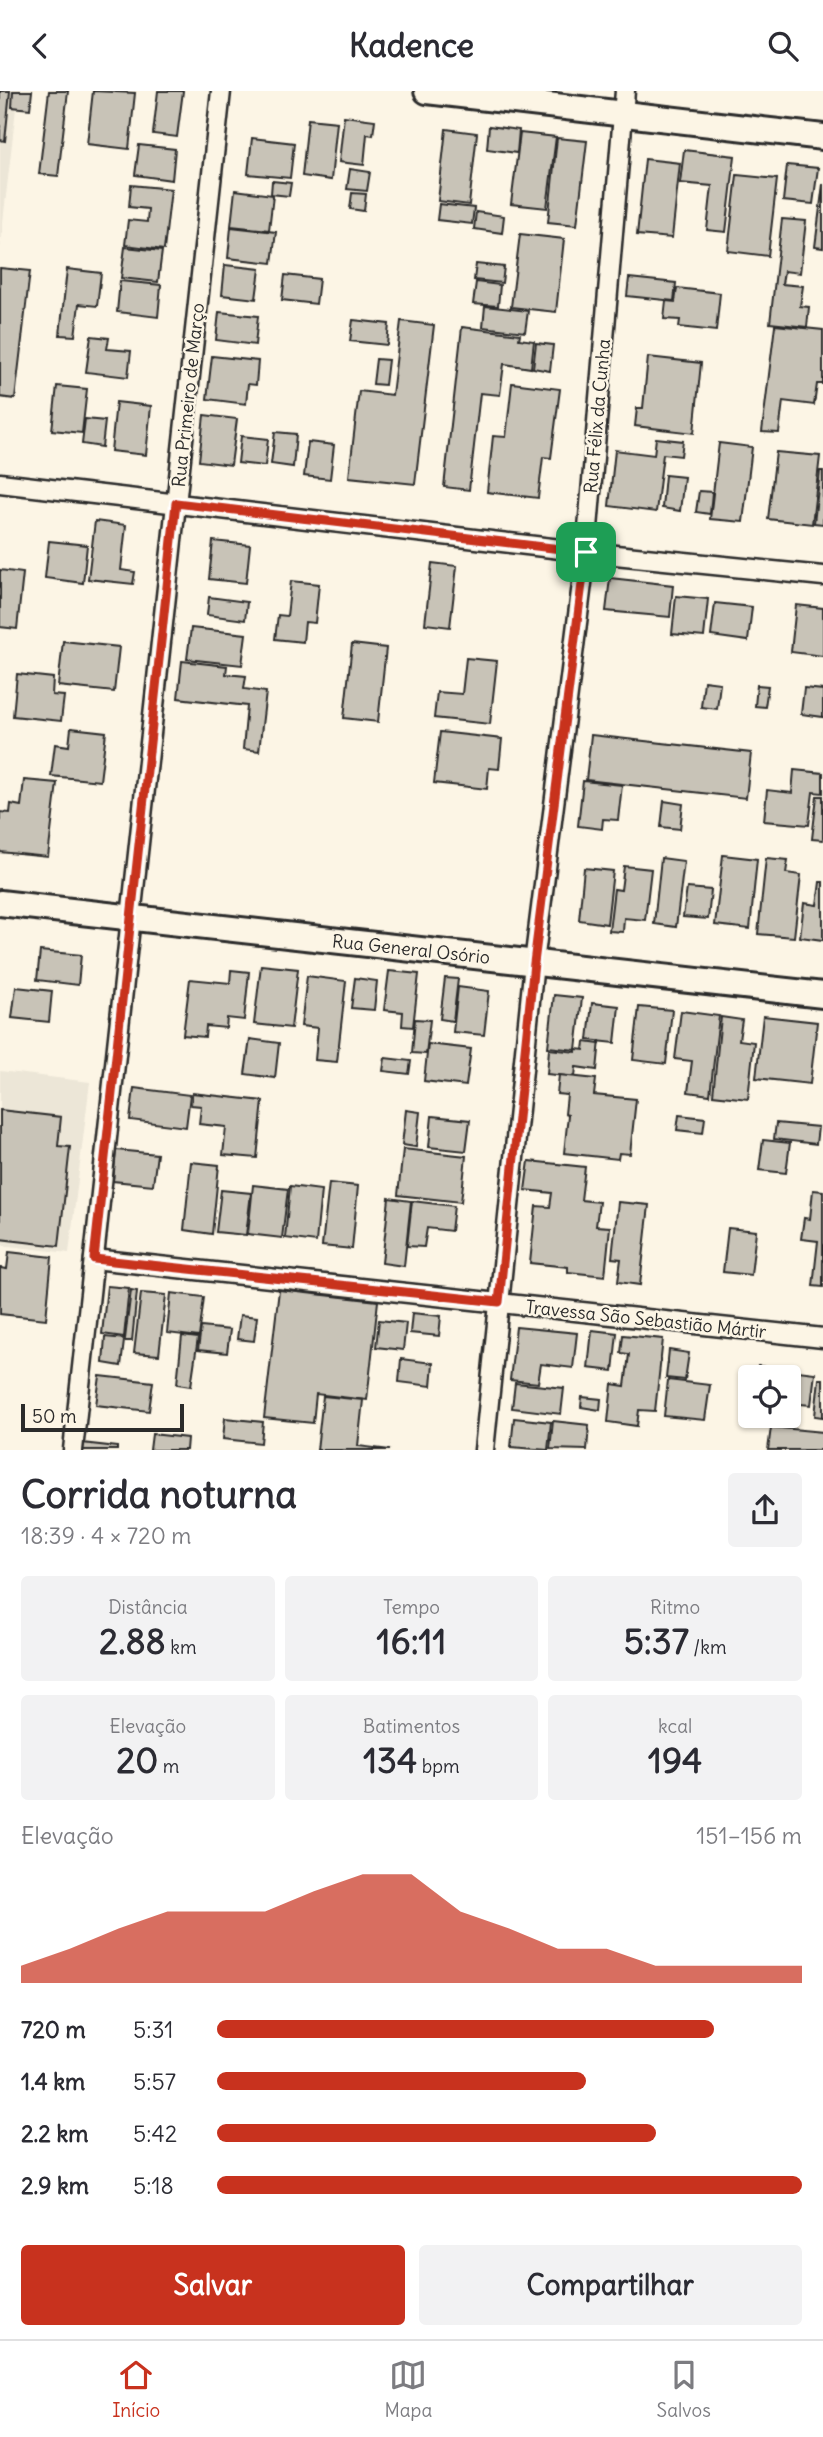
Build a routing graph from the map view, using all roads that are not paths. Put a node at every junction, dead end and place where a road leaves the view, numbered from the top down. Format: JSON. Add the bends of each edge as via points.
{"nodes":[{"id":1,"x":221,"y":91,"type":"edge"},
{"id":2,"x":427,"y":91,"type":"edge"},
{"id":3,"x":624,"y":102,"type":"edge"},
{"id":4,"x":823,"y":137,"type":"edge"},
{"id":5,"x":0,"y":483,"type":"edge"},
{"id":6,"x":176,"y":503,"type":"junction"},
{"id":7,"x":586,"y":552,"type":"junction"},
{"id":8,"x":823,"y":576,"type":"edge"},
{"id":9,"x":0,"y":903,"type":"edge"},
{"id":10,"x":132,"y":918,"type":"junction"},
{"id":11,"x":534,"y":963,"type":"junction"},
{"id":12,"x":823,"y":995,"type":"edge"},
{"id":13,"x":94,"y":1259,"type":"junction"},
{"id":14,"x":499,"y":1302,"type":"junction"},
{"id":15,"x":823,"y":1338,"type":"edge"},
{"id":16,"x":73,"y":1450,"type":"edge"},
{"id":17,"x":484,"y":1450,"type":"edge"}],
"edges":[{"from":1,"to":6,"type":"street","name":"Rua Primeiro de Março"},
{"from":2,"to":3,"type":"street"},
{"from":3,"to":4,"type":"street"},
{"from":3,"to":7,"type":"street","name":"Rua Félix da Cunha"},
{"from":5,"to":6,"type":"street"},
{"from":6,"to":7,"type":"street"},
{"from":6,"to":10,"type":"street","name":"Rua Primeiro de Março"},
{"from":7,"to":8,"type":"street"},
{"from":7,"to":11,"type":"street","name":"Rua Félix da Cunha"},
{"from":9,"to":10,"type":"street","name":"Rua General Osório"},
{"from":10,"to":11,"type":"street","name":"Rua General Osório"},
{"from":10,"to":13,"type":"street","name":"Rua Primeiro de Março"},
{"from":11,"to":12,"type":"street","name":"Rua General Osório"},
{"from":11,"to":14,"type":"street","name":"Rua Félix da Cunha"},
{"from":13,"to":14,"type":"street","name":"Travessa São Sebastião Mártir"},
{"from":13,"to":16,"type":"street","name":"Rua Primeiro de Março"},
{"from":14,"to":15,"type":"street","name":"Travessa São Sebastião Mártir"},
{"from":14,"to":17,"type":"street","name":"Rua Félix da Cunha"}]}
